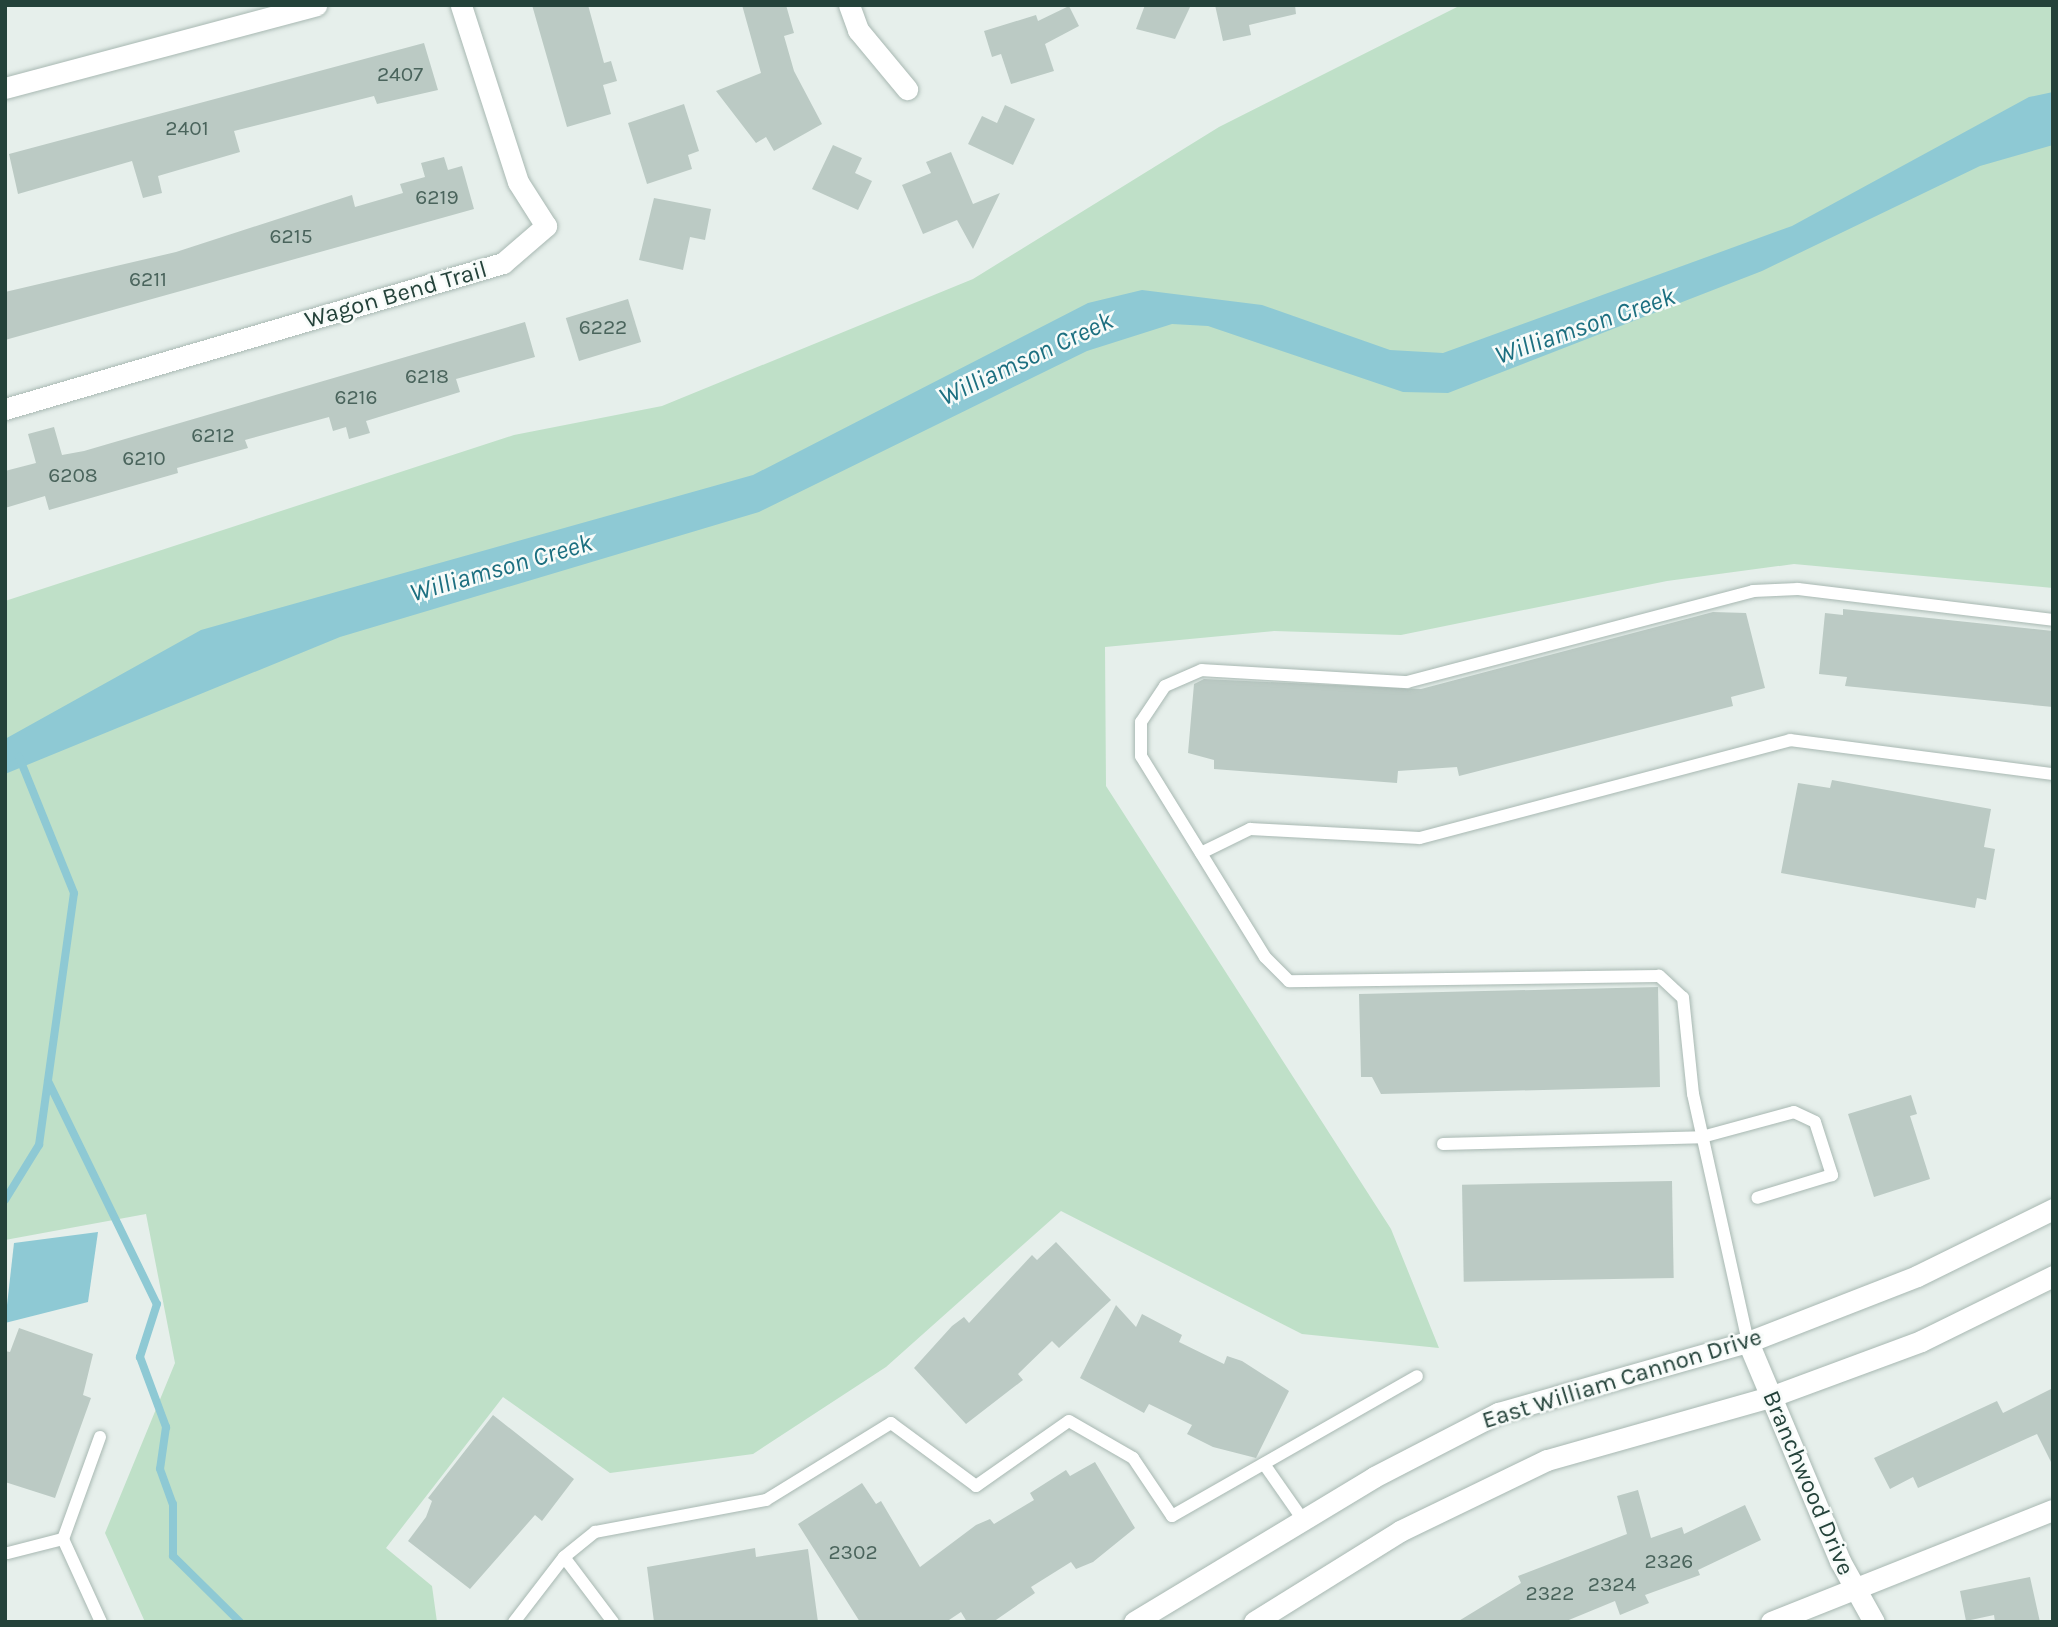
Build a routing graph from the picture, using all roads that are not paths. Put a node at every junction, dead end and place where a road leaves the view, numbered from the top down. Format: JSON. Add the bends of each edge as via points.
{"nodes":[{"id":1,"x":316,"y":5,"type":"edge"},
{"id":2,"x":461,"y":5,"type":"edge"},
{"id":3,"x":849,"y":5,"type":"edge"},
{"id":4,"x":284,"y":11,"type":"edge"},
{"id":5,"x":5,"y":88,"type":"edge"},
{"id":6,"x":907,"y":89,"type":"dead end"},
{"id":7,"x":5,"y":409,"type":"edge"},
{"id":8,"x":2053,"y":620,"type":"edge"},
{"id":9,"x":2053,"y":774,"type":"edge"},
{"id":10,"x":1201,"y":853,"type":"junction"},
{"id":11,"x":1702,"y":1137,"type":"junction"},
{"id":12,"x":1443,"y":1144,"type":"dead end"},
{"id":13,"x":1757,"y":1198,"type":"dead end"},
{"id":14,"x":2053,"y":1209,"type":"edge"},
{"id":15,"x":2053,"y":1276,"type":"edge"},
{"id":16,"x":1748,"y":1342,"type":"junction"},
{"id":17,"x":1417,"y":1376,"type":"dead end"},
{"id":18,"x":1770,"y":1397,"type":"junction"},
{"id":19,"x":100,"y":1437,"type":"dead end"},
{"id":20,"x":1264,"y":1464,"type":"junction"},
{"id":21,"x":2053,"y":1510,"type":"edge"},
{"id":22,"x":1303,"y":1520,"type":"junction"},
{"id":23,"x":63,"y":1539,"type":"junction"},
{"id":24,"x":8,"y":1553,"type":"dead end"},
{"id":25,"x":564,"y":1557,"type":"junction"},
{"id":26,"x":1853,"y":1588,"type":"junction"},
{"id":27,"x":101,"y":1622,"type":"edge"},
{"id":28,"x":514,"y":1622,"type":"edge"},
{"id":29,"x":613,"y":1622,"type":"edge"},
{"id":30,"x":1135,"y":1622,"type":"edge"},
{"id":31,"x":1254,"y":1622,"type":"edge"},
{"id":32,"x":1771,"y":1622,"type":"edge"},
{"id":33,"x":1874,"y":1622,"type":"edge"}],
"edges":[{"from":1,"to":4,"type":"main road"},
{"from":2,"to":7,"type":"main road","name":"Wagon Bend Trail","via":[[519,182],[546,226],[503,264]]},
{"from":3,"to":6,"type":"main road","via":[[858,30]]},
{"from":4,"to":5,"type":"main road"},
{"from":8,"to":10,"type":"lane","via":[[1798,589],[1753,591],[1407,682],[1202,670],[1165,686],[1141,722],[1141,756]]},
{"from":9,"to":10,"type":"lane","via":[[1790,740],[1420,838],[1250,829]]},
{"from":10,"to":11,"type":"lane","via":[[1265,957],[1289,981],[1659,976],[1683,998]]},
{"from":11,"to":12,"type":"lane"},
{"from":11,"to":13,"type":"lane","via":[[1794,1111],[1815,1122],[1832,1175]]},
{"from":11,"to":16,"type":"lane"},
{"from":14,"to":16,"type":"main road","name":"East William Cannon Drive","via":[[1917,1276]]},
{"from":15,"to":18,"type":"main road","via":[[1922,1340]]},
{"from":16,"to":18,"type":"main road","name":"Branchwood Drive"},
{"from":16,"to":22,"type":"main road","name":"East William Cannon Drive","via":[[1498,1413]]},
{"from":17,"to":20,"type":"lane"},
{"from":18,"to":26,"type":"main road","name":"Branchwood Drive"},
{"from":18,"to":31,"type":"main road","via":[[1547,1460],[1400,1531]]},
{"from":19,"to":23,"type":"lane"},
{"from":20,"to":22,"type":"lane"},
{"from":20,"to":25,"type":"lane","via":[[1172,1516],[1133,1458],[1069,1421],[976,1486],[891,1423],[766,1500],[595,1532]]},
{"from":21,"to":26,"type":"main road"},
{"from":22,"to":30,"type":"main road","name":"East William Cannon Drive"},
{"from":23,"to":24,"type":"lane"},
{"from":23,"to":27,"type":"lane"},
{"from":25,"to":28,"type":"lane"},
{"from":25,"to":29,"type":"lane"},
{"from":26,"to":32,"type":"main road"},
{"from":26,"to":33,"type":"main road","name":"Branchwood Drive"}]}
